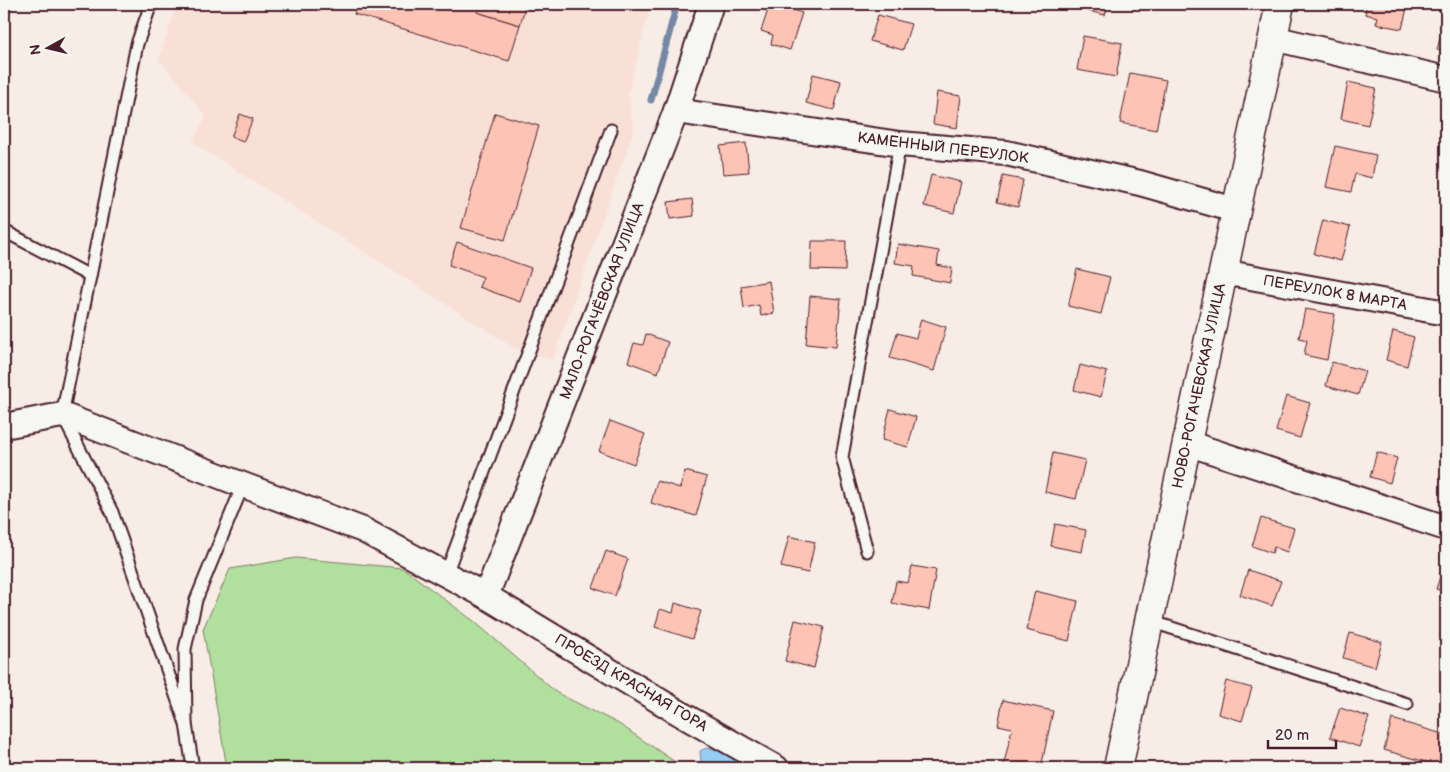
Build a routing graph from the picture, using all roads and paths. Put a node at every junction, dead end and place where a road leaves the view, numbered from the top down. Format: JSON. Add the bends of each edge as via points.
{"nodes":[{"id":1,"x":151,"y":4,"type":"edge"},
{"id":2,"x":711,"y":4,"type":"edge"},
{"id":3,"x":1280,"y":4,"type":"edge"},
{"id":4,"x":1272,"y":38,"type":"junction"},
{"id":5,"x":1446,"y":79,"type":"edge"},
{"id":6,"x":676,"y":111,"type":"junction"},
{"id":7,"x":611,"y":130,"type":"dead end"},
{"id":8,"x":900,"y":144,"type":"junction"},
{"id":9,"x":1235,"y":210,"type":"junction"},
{"id":10,"x":4,"y":231,"type":"edge"},
{"id":11,"x":1223,"y":272,"type":"junction"},
{"id":12,"x":90,"y":276,"type":"junction"},
{"id":13,"x":1446,"y":313,"type":"edge"},
{"id":14,"x":62,"y":415,"type":"junction"},
{"id":15,"x":4,"y":426,"type":"edge"},
{"id":16,"x":1187,"y":443,"type":"junction"},
{"id":17,"x":243,"y":485,"type":"junction"},
{"id":18,"x":1446,"y":528,"type":"edge"},
{"id":19,"x":867,"y":551,"type":"dead end"},
{"id":20,"x":446,"y":574,"type":"junction"},
{"id":21,"x":486,"y":596,"type":"junction"},
{"id":22,"x":1149,"y":621,"type":"junction"},
{"id":23,"x":1407,"y":704,"type":"dead end"},
{"id":24,"x":186,"y":724,"type":"junction"},
{"id":25,"x":193,"y":768,"type":"edge"},
{"id":26,"x":776,"y":768,"type":"edge"},
{"id":27,"x":1118,"y":768,"type":"edge"}],
"edges":[{"from":1,"to":12,"type":"lane","via":[[137,44]]},
{"from":2,"to":6,"type":"street","name":"МАЛО-РОГАЧЁВСКАЯ УЛИЦА"},
{"from":3,"to":4,"type":"main road","name":"НОВО-РОГАЧЕВСКАЯ УЛИЦА"},
{"from":4,"to":5,"type":"street"},
{"from":4,"to":9,"type":"main road","name":"НОВО-РОГАЧЕВСКАЯ УЛИЦА"},
{"from":6,"to":8,"type":"street","name":"КАМЕННЫЙ ПЕРЕУЛОК"},
{"from":6,"to":21,"type":"street","name":"МАЛО-РОГАЧЁВСКАЯ УЛИЦА"},
{"from":7,"to":20,"type":"lane"},
{"from":8,"to":9,"type":"street","name":"КАМЕННЫЙ ПЕРЕУЛОК","via":[[1006,154],[1140,182]]},
{"from":8,"to":19,"type":"lane","via":[[842,457]]},
{"from":9,"to":11,"type":"main road","name":"НОВО-РОГАЧЕВСКАЯ УЛИЦА"},
{"from":10,"to":12,"type":"lane"},
{"from":11,"to":13,"type":"street","name":"ПЕРЕУЛОК 8 МАРТА"},
{"from":11,"to":16,"type":"main road","name":"НОВО-РОГАЧЕВСКАЯ УЛИЦА"},
{"from":12,"to":14,"type":"lane"},
{"from":14,"to":15,"type":"street"},
{"from":14,"to":17,"type":"street","name":"ПРОЕЗД КРАСНАЯ ГОРА"},
{"from":14,"to":24,"type":"lane","via":[[112,512]]},
{"from":16,"to":18,"type":"street"},
{"from":16,"to":22,"type":"main road","name":"НОВО-РОГАЧЕВСКАЯ УЛИЦА"},
{"from":17,"to":20,"type":"street","name":"ПРОЕЗД КРАСНАЯ ГОРА","via":[[364,530]]},
{"from":17,"to":24,"type":"lane","via":[[196,600],[185,649]]},
{"from":20,"to":21,"type":"street","name":"ПРОЕЗД КРАСНАЯ ГОРА"},
{"from":21,"to":26,"type":"street","name":"ПРОЕЗД КРАСНАЯ ГОРА"},
{"from":22,"to":23,"type":"lane"},
{"from":22,"to":27,"type":"main road","name":"НОВО-РОГАЧЕВСКАЯ УЛИЦА"},
{"from":24,"to":25,"type":"lane"}]}
